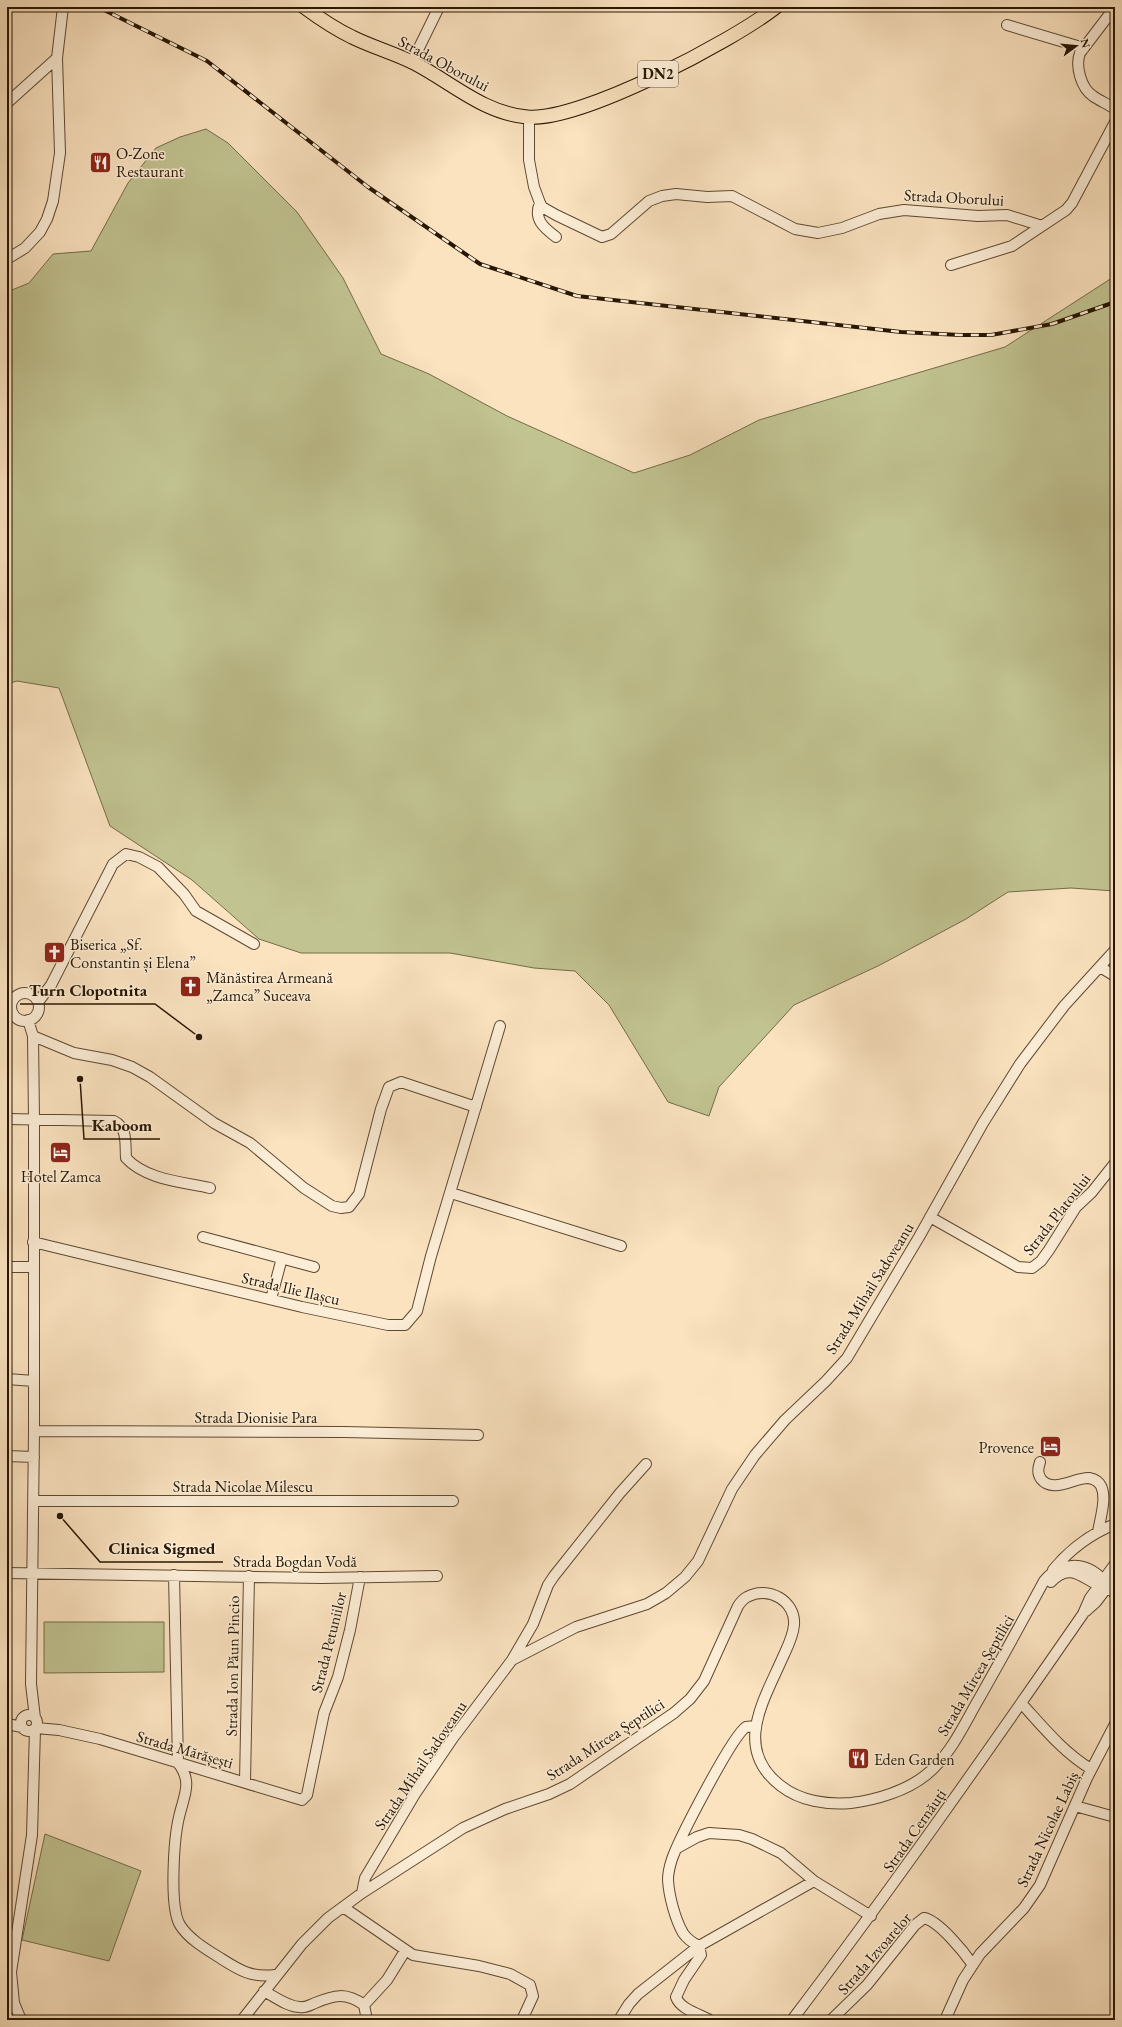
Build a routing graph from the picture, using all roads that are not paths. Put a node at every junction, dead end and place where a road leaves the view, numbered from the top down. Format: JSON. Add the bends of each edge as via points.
{"nodes":[{"id":1,"x":63,"y":7,"type":"edge"},
{"id":2,"x":304,"y":7,"type":"edge"},
{"id":3,"x":439,"y":7,"type":"edge"},
{"id":4,"x":776,"y":7,"type":"edge"},
{"id":5,"x":1115,"y":7,"type":"edge"},
{"id":6,"x":1007,"y":25,"type":"dead end"},
{"id":7,"x":1084,"y":48,"type":"junction"},
{"id":8,"x":57,"y":58,"type":"junction"},
{"id":9,"x":412,"y":62,"type":"junction"},
{"id":10,"x":7,"y":103,"type":"edge"},
{"id":11,"x":1115,"y":109,"type":"edge"},
{"id":12,"x":529,"y":117,"type":"junction"},
{"id":13,"x":1115,"y":122,"type":"edge"},
{"id":14,"x":540,"y":204,"type":"junction"},
{"id":15,"x":1042,"y":226,"type":"junction"},
{"id":16,"x":556,"y":237,"type":"dead end"},
{"id":17,"x":7,"y":259,"type":"edge"},
{"id":18,"x":951,"y":265,"type":"dead end"},
{"id":19,"x":254,"y":944,"type":"dead end"},
{"id":20,"x":1115,"y":950,"type":"edge"},
{"id":21,"x":1100,"y":967,"type":"junction"},
{"id":22,"x":1115,"y":976,"type":"edge"},
{"id":23,"x":38,"y":1002,"type":"junction"},
{"id":24,"x":9,"y":1003,"type":"edge"},
{"id":25,"x":28,"y":1020,"type":"junction"},
{"id":26,"x":500,"y":1026,"type":"dead end"},
{"id":27,"x":33,"y":1036,"type":"junction"},
{"id":28,"x":476,"y":1107,"type":"junction"},
{"id":29,"x":7,"y":1119,"type":"edge"},
{"id":30,"x":34,"y":1120,"type":"junction"},
{"id":31,"x":1115,"y":1163,"type":"edge"},
{"id":32,"x":210,"y":1188,"type":"dead end"},
{"id":33,"x":451,"y":1192,"type":"junction"},
{"id":34,"x":930,"y":1217,"type":"junction"},
{"id":35,"x":203,"y":1237,"type":"dead end"},
{"id":36,"x":33,"y":1242,"type":"junction"},
{"id":37,"x":621,"y":1246,"type":"dead end"},
{"id":38,"x":282,"y":1258,"type":"junction"},
{"id":39,"x":7,"y":1267,"type":"edge"},
{"id":40,"x":33,"y":1267,"type":"junction"},
{"id":41,"x":314,"y":1267,"type":"dead end"},
{"id":42,"x":271,"y":1299,"type":"junction"},
{"id":43,"x":7,"y":1379,"type":"edge"},
{"id":44,"x":34,"y":1381,"type":"junction"},
{"id":45,"x":34,"y":1431,"type":"junction"},
{"id":46,"x":478,"y":1435,"type":"dead end"},
{"id":47,"x":7,"y":1456,"type":"edge"},
{"id":48,"x":34,"y":1457,"type":"junction"},
{"id":49,"x":1040,"y":1462,"type":"dead end"},
{"id":50,"x":646,"y":1464,"type":"dead end"},
{"id":51,"x":453,"y":1501,"type":"dead end"},
{"id":52,"x":34,"y":1502,"type":"junction"},
{"id":53,"x":1115,"y":1524,"type":"edge"},
{"id":54,"x":1098,"y":1532,"type":"junction"},
{"id":55,"x":1115,"y":1564,"type":"edge"},
{"id":56,"x":7,"y":1573,"type":"edge"},
{"id":57,"x":33,"y":1574,"type":"junction"},
{"id":58,"x":174,"y":1575,"type":"junction"},
{"id":59,"x":1049,"y":1575,"type":"junction"},
{"id":60,"x":249,"y":1576,"type":"junction"},
{"id":61,"x":437,"y":1576,"type":"dead end"},
{"id":62,"x":360,"y":1577,"type":"junction"},
{"id":63,"x":1115,"y":1577,"type":"edge"},
{"id":64,"x":1106,"y":1586,"type":"edge"},
{"id":65,"x":1035,"y":1600,"type":"junction"},
{"id":66,"x":512,"y":1660,"type":"junction"},
{"id":67,"x":1022,"y":1704,"type":"junction"},
{"id":68,"x":7,"y":1722,"type":"edge"},
{"id":69,"x":30,"y":1724,"type":"junction"},
{"id":70,"x":1115,"y":1724,"type":"edge"},
{"id":71,"x":755,"y":1726,"type":"junction"},
{"id":72,"x":178,"y":1763,"type":"junction"},
{"id":73,"x":1091,"y":1769,"type":"junction"},
{"id":74,"x":245,"y":1782,"type":"junction"},
{"id":75,"x":302,"y":1800,"type":"joint"},
{"id":76,"x":1074,"y":1806,"type":"junction"},
{"id":77,"x":1115,"y":1817,"type":"edge"},
{"id":78,"x":678,"y":1848,"type":"junction"},
{"id":79,"x":814,"y":1881,"type":"junction"},
{"id":80,"x":362,"y":1893,"type":"junction"},
{"id":81,"x":343,"y":1907,"type":"junction"},
{"id":82,"x":871,"y":1916,"type":"junction"},
{"id":83,"x":699,"y":1946,"type":"junction"},
{"id":84,"x":405,"y":1951,"type":"junction"},
{"id":85,"x":973,"y":1965,"type":"junction"},
{"id":86,"x":275,"y":1975,"type":"junction"},
{"id":87,"x":264,"y":1991,"type":"junction"},
{"id":88,"x":10,"y":2001,"type":"edge"},
{"id":89,"x":364,"y":2005,"type":"junction"},
{"id":90,"x":21,"y":2020,"type":"edge"},
{"id":91,"x":242,"y":2020,"type":"edge"},
{"id":92,"x":367,"y":2020,"type":"edge"},
{"id":93,"x":522,"y":2020,"type":"edge"},
{"id":94,"x":619,"y":2020,"type":"edge"},
{"id":95,"x":710,"y":2020,"type":"edge"},
{"id":96,"x":792,"y":2020,"type":"edge"},
{"id":97,"x":831,"y":2020,"type":"edge"},
{"id":98,"x":945,"y":2020,"type":"edge"}],
"edges":[{"from":1,"to":8,"type":"street"},
{"from":2,"to":9,"type":"main road","name":"Strada Oborului","number":"DN2","via":[[342,32]]},
{"from":3,"to":9,"type":"street"},
{"from":4,"to":12,"type":"main road","name":"Strada Oborului","number":"DN2","via":[[748,27],[680,64],[628,88],[571,109]]},
{"from":5,"to":7,"type":"street"},
{"from":6,"to":7,"type":"street"},
{"from":7,"to":11,"type":"street","via":[[1078,61],[1084,87],[1092,96]]},
{"from":8,"to":10,"type":"street"},
{"from":8,"to":17,"type":"street","via":[[60,153],[53,201],[40,232],[25,248]]},
{"from":9,"to":12,"type":"main road","name":"Strada Oborului","number":"DN2","via":[[480,103],[513,115]]},
{"from":12,"to":14,"type":"street","via":[[529,160]]},
{"from":13,"to":15,"type":"street","via":[[1072,203],[1058,217]]},
{"from":14,"to":15,"type":"street","name":"Strada Oborului","via":[[556,215],[602,237],[611,234],[649,201],[676,194],[732,196],[795,229],[818,233],[842,228],[879,214],[904,210],[1007,216]]},
{"from":14,"to":16,"type":"street","via":[[536,211],[537,218],[544,228]]},
{"from":15,"to":18,"type":"street","via":[[1012,246]]},
{"from":19,"to":23,"type":"street","via":[[196,911],[184,894],[158,867],[139,857],[126,854],[113,864],[51,985]]},
{"from":20,"to":21,"type":"street","name":"Strada Mihail Sadoveanu"},
{"from":21,"to":22,"type":"street"},
{"from":21,"to":34,"type":"street","name":"Strada Mihail Sadoveanu","via":[[1064,1006],[1020,1064],[983,1122]]},
{"from":23,"to":24,"type":"street","via":[[31,994],[21,993]]},
{"from":23,"to":25,"type":"street","via":[[38,1011]]},
{"from":24,"to":25,"type":"street","via":[[15,1017]]},
{"from":25,"to":27,"type":"street"},
{"from":26,"to":28,"type":"street","name":"Strada Ilie Ilașcu"},
{"from":27,"to":28,"type":"street","via":[[74,1053],[112,1060],[132,1067],[150,1077],[214,1123],[250,1143],[304,1188],[332,1206],[341,1208],[348,1207],[359,1194],[381,1108],[389,1087],[401,1082]]},
{"from":27,"to":30,"type":"street"},
{"from":28,"to":33,"type":"street","name":"Strada Ilie Ilașcu"},
{"from":29,"to":30,"type":"street"},
{"from":30,"to":32,"type":"street","via":[[114,1121],[121,1125],[124,1131],[126,1158],[138,1168],[148,1173]]},
{"from":30,"to":36,"type":"street"},
{"from":31,"to":34,"type":"street","name":"Strada Platoului","via":[[1092,1192],[1076,1207],[1049,1250],[1032,1268],[1018,1267]]},
{"from":33,"to":37,"type":"street"},
{"from":33,"to":42,"type":"street","name":"Strada Ilie Ilașcu","via":[[417,1311],[405,1325],[388,1325]]},
{"from":34,"to":66,"type":"street","name":"Strada Mihail Sadoveanu","via":[[847,1358],[768,1438],[743,1472],[719,1515],[698,1561],[685,1577],[666,1593],[647,1604],[576,1628]]},
{"from":35,"to":38,"type":"street"},
{"from":36,"to":40,"type":"street"},
{"from":36,"to":42,"type":"street","name":"Strada Ilie Ilașcu"},
{"from":38,"to":41,"type":"street"},
{"from":38,"to":42,"type":"street"},
{"from":39,"to":40,"type":"street"},
{"from":40,"to":44,"type":"street"},
{"from":43,"to":44,"type":"street"},
{"from":44,"to":45,"type":"street"},
{"from":45,"to":46,"type":"street","name":"Strada Dionisie Para"},
{"from":45,"to":48,"type":"street"},
{"from":47,"to":48,"type":"street"},
{"from":48,"to":52,"type":"street"},
{"from":49,"to":54,"type":"street","via":[[1039,1474],[1043,1481],[1048,1483],[1065,1484],[1089,1478],[1101,1485],[1103,1499]]},
{"from":50,"to":66,"type":"street","name":"Strada Mihail Sadoveanu","via":[[551,1580],[533,1624]]},
{"from":51,"to":52,"type":"street","name":"Strada Nicolae Milescu"},
{"from":52,"to":57,"type":"street"},
{"from":53,"to":54,"type":"street","name":"Strada Mircea Șeptilici"},
{"from":54,"to":59,"type":"street","name":"Strada Mircea Șeptilici","via":[[1072,1550]]},
{"from":55,"to":64,"type":"street","name":"Strada Cernăuți"},
{"from":56,"to":57,"type":"street","name":"Strada Bogdan Vodă"},
{"from":57,"to":58,"type":"street","name":"Strada Bogdan Vodă"},
{"from":57,"to":69,"type":"street"},
{"from":58,"to":60,"type":"street","name":"Strada Bogdan Vodă"},
{"from":58,"to":72,"type":"street"},
{"from":59,"to":64,"type":"street","via":[[1063,1566],[1075,1565],[1093,1572]]},
{"from":59,"to":65,"type":"street","name":"Strada Mircea Șeptilici"},
{"from":60,"to":62,"type":"street","name":"Strada Bogdan Vodă"},
{"from":60,"to":74,"type":"street","name":"Strada Ion Păun Pincio"},
{"from":61,"to":62,"type":"street","name":"Strada Bogdan Vodă"},
{"from":62,"to":75,"type":"street","name":"Strada Petuniilor","via":[[344,1652],[324,1713],[306,1795]]},
{"from":63,"to":64,"type":"street","name":"Strada Cernăuți"},
{"from":64,"to":65,"type":"street","name":"Strada Mircea Șeptilici","via":[[1082,1574],[1068,1573],[1053,1580]]},
{"from":64,"to":67,"type":"street","name":"Strada Cernăuți","via":[[1090,1598],[1083,1614]]},
{"from":65,"to":71,"type":"street","name":"Strada Mircea Șeptilici","via":[[956,1741],[926,1775],[905,1787],[874,1798],[837,1804],[797,1795],[768,1776],[758,1759]]},
{"from":66,"to":80,"type":"street","name":"Strada Mihail Sadoveanu","via":[[453,1738],[415,1794],[365,1878]]},
{"from":67,"to":73,"type":"street","via":[[1060,1745]]},
{"from":67,"to":82,"type":"street","name":"Strada Cernăuți"},
{"from":68,"to":69,"type":"street","name":"Strada Mărășești"},
{"from":69,"to":72,"type":"street","name":"Strada Mărășești","via":[[100,1739]]},
{"from":69,"to":88,"type":"street","via":[[34,1754],[32,1836],[11,1972]]},
{"from":70,"to":73,"type":"street","name":"Strada Nicolae Labiș"},
{"from":71,"to":78,"type":"street","via":[[746,1727],[739,1734],[708,1786]]},
{"from":71,"to":80,"type":"street","name":"Strada Mircea Șeptilici","via":[[791,1640],[794,1624],[791,1609],[774,1594],[760,1593],[746,1597],[738,1606],[704,1681],[690,1699],[674,1713],[570,1784],[549,1794],[505,1808],[463,1828]]},
{"from":72,"to":74,"type":"street","name":"Strada Mărășești"},
{"from":72,"to":86,"type":"street","via":[[184,1770],[187,1784],[176,1836],[174,1903],[179,1924],[192,1938],[229,1964],[258,1977]]},
{"from":73,"to":76,"type":"street","name":"Strada Nicolae Labiș"},
{"from":74,"to":75,"type":"street","name":"Strada Mărășești"},
{"from":76,"to":77,"type":"street"},
{"from":76,"to":85,"type":"street","name":"Strada Nicolae Labiș","via":[[1033,1897],[987,1945]]},
{"from":78,"to":79,"type":"street","via":[[709,1833],[739,1835],[781,1853]]},
{"from":78,"to":83,"type":"street","via":[[672,1860],[668,1880],[683,1933]]},
{"from":79,"to":82,"type":"street"},
{"from":79,"to":83,"type":"street"},
{"from":80,"to":81,"type":"street","name":"Strada Mircea Șeptilici"},
{"from":81,"to":84,"type":"street"},
{"from":81,"to":86,"type":"street","name":"Strada Mircea Șeptilici","via":[[302,1944]]},
{"from":82,"to":96,"type":"street","name":"Strada Cernăuți"},
{"from":83,"to":94,"type":"street","via":[[638,1994]]},
{"from":83,"to":95,"type":"street","via":[[701,1955],[676,1997],[683,2006]]},
{"from":84,"to":89,"type":"street","via":[[387,1980]]},
{"from":84,"to":93,"type":"street","via":[[413,1955],[498,1970],[530,1985],[533,1996]]},
{"from":85,"to":97,"type":"street","name":"Strada Izvoarelor","via":[[954,1942],[930,1919],[924,1918],[867,1985]]},
{"from":85,"to":98,"type":"street","name":"Strada Nicolae Labiș","via":[[963,1980]]},
{"from":86,"to":87,"type":"street","name":"Strada Mircea Șeptilici"},
{"from":87,"to":89,"type":"street","via":[[298,2007],[341,1995],[354,1998]]},
{"from":87,"to":91,"type":"street","name":"Strada Mircea Șeptilici"},
{"from":88,"to":90,"type":"street"},
{"from":89,"to":92,"type":"street"}]}
